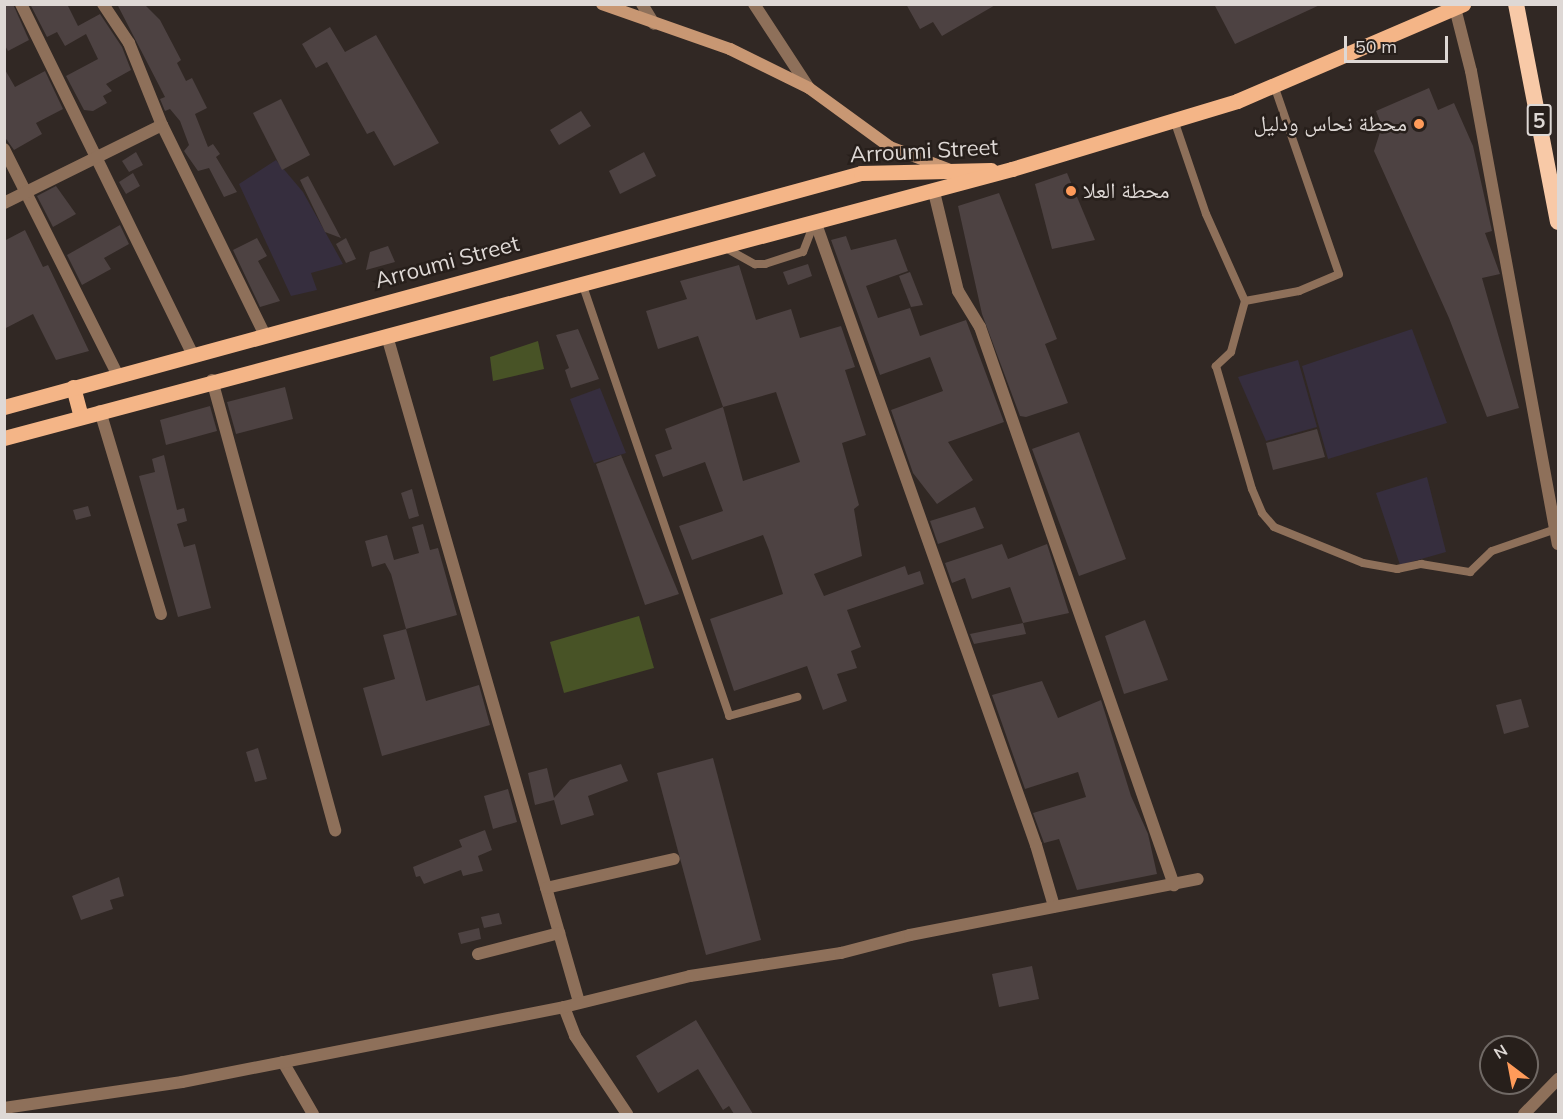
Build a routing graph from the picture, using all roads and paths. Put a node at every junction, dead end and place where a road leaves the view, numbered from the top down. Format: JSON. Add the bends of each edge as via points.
{"nodes":[{"id":1,"x":21,"y":4,"type":"edge"},
{"id":2,"x":103,"y":4,"type":"edge"},
{"id":3,"x":602,"y":4,"type":"edge"},
{"id":4,"x":642,"y":4,"type":"edge"},
{"id":5,"x":754,"y":4,"type":"edge"},
{"id":6,"x":1457,"y":6,"type":"edge"},
{"id":7,"x":1517,"y":11,"type":"edge"},
{"id":8,"x":654,"y":24,"type":"junction"},
{"id":9,"x":1274,"y":85,"type":"junction"},
{"id":10,"x":808,"y":88,"type":"junction"},
{"id":11,"x":1174,"y":120,"type":"junction"},
{"id":12,"x":162,"y":125,"type":"junction"},
{"id":13,"x":4,"y":149,"type":"edge"},
{"id":14,"x":97,"y":160,"type":"junction"},
{"id":15,"x":1012,"y":169,"type":"junction"},
{"id":16,"x":952,"y":171,"type":"junction"},
{"id":17,"x":26,"y":192,"type":"junction"},
{"id":18,"x":934,"y":192,"type":"junction"},
{"id":19,"x":4,"y":203,"type":"edge"},
{"id":20,"x":815,"y":221,"type":"junction"},
{"id":21,"x":1558,"y":222,"type":"edge"},
{"id":22,"x":722,"y":246,"type":"junction"},
{"id":23,"x":582,"y":283,"type":"junction"},
{"id":24,"x":1245,"y":301,"type":"junction"},
{"id":25,"x":265,"y":335,"type":"junction"},
{"id":26,"x":387,"y":336,"type":"junction"},
{"id":27,"x":193,"y":355,"type":"junction"},
{"id":28,"x":118,"y":376,"type":"junction"},
{"id":29,"x":212,"y":380,"type":"junction"},
{"id":30,"x":73,"y":387,"type":"junction"},
{"id":31,"x":4,"y":406,"type":"edge"},
{"id":32,"x":100,"y":411,"type":"junction"},
{"id":33,"x":81,"y":417,"type":"junction"},
{"id":34,"x":4,"y":438,"type":"edge"},
{"id":35,"x":1556,"y":529,"type":"junction"},
{"id":36,"x":1558,"y":544,"type":"edge"},
{"id":37,"x":161,"y":614,"type":"dead end"},
{"id":38,"x":797,"y":697,"type":"dead end"},
{"id":39,"x":335,"y":830,"type":"dead end"},
{"id":40,"x":674,"y":859,"type":"dead end"},
{"id":41,"x":1198,"y":879,"type":"dead end"},
{"id":42,"x":1174,"y":885,"type":"junction"},
{"id":43,"x":546,"y":888,"type":"junction"},
{"id":44,"x":1054,"y":906,"type":"junction"},
{"id":45,"x":559,"y":933,"type":"junction"},
{"id":46,"x":478,"y":954,"type":"dead end"},
{"id":47,"x":579,"y":1002,"type":"junction"},
{"id":48,"x":564,"y":1007,"type":"junction"},
{"id":49,"x":282,"y":1062,"type":"junction"},
{"id":50,"x":1558,"y":1078,"type":"edge"},
{"id":51,"x":4,"y":1108,"type":"edge"},
{"id":52,"x":313,"y":1114,"type":"edge"},
{"id":53,"x":627,"y":1114,"type":"edge"},
{"id":54,"x":1524,"y":1114,"type":"edge"}],
"edges":[{"from":1,"to":14,"type":"street"},
{"from":2,"to":12,"type":"street","via":[[129,43]]},
{"from":3,"to":8,"type":"main road"},
{"from":4,"to":8,"type":"street"},
{"from":5,"to":10,"type":"street"},
{"from":6,"to":9,"type":"main road"},
{"from":6,"to":35,"type":"street"},
{"from":7,"to":21,"type":"highway","number":"5"},
{"from":8,"to":10,"type":"main road","via":[[730,49]]},
{"from":9,"to":11,"type":"main road"},
{"from":9,"to":24,"type":"lane","via":[[1339,274],[1299,291]]},
{"from":10,"to":16,"type":"main road","via":[[890,147]]},
{"from":11,"to":15,"type":"main road"},
{"from":11,"to":24,"type":"lane","via":[[1206,214]]},
{"from":12,"to":14,"type":"street"},
{"from":12,"to":25,"type":"street"},
{"from":13,"to":17,"type":"street"},
{"from":14,"to":17,"type":"street"},
{"from":14,"to":27,"type":"street"},
{"from":15,"to":16,"type":"main road","name":"Arroumi Street"},
{"from":15,"to":18,"type":"main road","name":"Arroumi Street"},
{"from":16,"to":25,"type":"main road","name":"Arroumi Street","via":[[861,173]]},
{"from":17,"to":19,"type":"street"},
{"from":17,"to":28,"type":"street"},
{"from":18,"to":20,"type":"main road","name":"Arroumi Street"},
{"from":18,"to":42,"type":"street","via":[[958,291],[980,327]]},
{"from":20,"to":22,"type":"main road","name":"Arroumi Street"},
{"from":20,"to":22,"type":"lane","via":[[803,252],[765,264],[755,264]]},
{"from":20,"to":44,"type":"street","via":[[1036,845]]},
{"from":22,"to":23,"type":"main road","name":"Arroumi Street"},
{"from":23,"to":26,"type":"main road","name":"Arroumi Street"},
{"from":23,"to":38,"type":"lane","via":[[729,716]]},
{"from":24,"to":35,"type":"lane","via":[[1231,352],[1216,366],[1252,489],[1262,513],[1274,527],[1363,563],[1397,569],[1421,564],[1470,572],[1492,551]]},
{"from":25,"to":27,"type":"main road","name":"Arroumi Street"},
{"from":26,"to":29,"type":"main road","name":"Arroumi Street"},
{"from":26,"to":43,"type":"street"},
{"from":27,"to":28,"type":"main road","name":"Arroumi Street"},
{"from":28,"to":30,"type":"main road","name":"Arroumi Street"},
{"from":29,"to":32,"type":"main road","name":"Arroumi Street"},
{"from":29,"to":39,"type":"street"},
{"from":30,"to":31,"type":"main road","name":"Arroumi Street"},
{"from":30,"to":33,"type":"main road"},
{"from":32,"to":33,"type":"main road","name":"Arroumi Street"},
{"from":32,"to":37,"type":"street"},
{"from":33,"to":34,"type":"main road","name":"Arroumi Street"},
{"from":35,"to":36,"type":"street"},
{"from":40,"to":43,"type":"street"},
{"from":41,"to":42,"type":"street"},
{"from":42,"to":44,"type":"street"},
{"from":43,"to":45,"type":"street"},
{"from":44,"to":47,"type":"street","via":[[841,953],[690,976]]},
{"from":45,"to":46,"type":"street"},
{"from":45,"to":47,"type":"street"},
{"from":47,"to":48,"type":"street"},
{"from":48,"to":49,"type":"street"},
{"from":48,"to":53,"type":"street","via":[[575,1036]]},
{"from":49,"to":51,"type":"street","via":[[182,1082]]},
{"from":49,"to":52,"type":"street"},
{"from":50,"to":54,"type":"street"}]}
